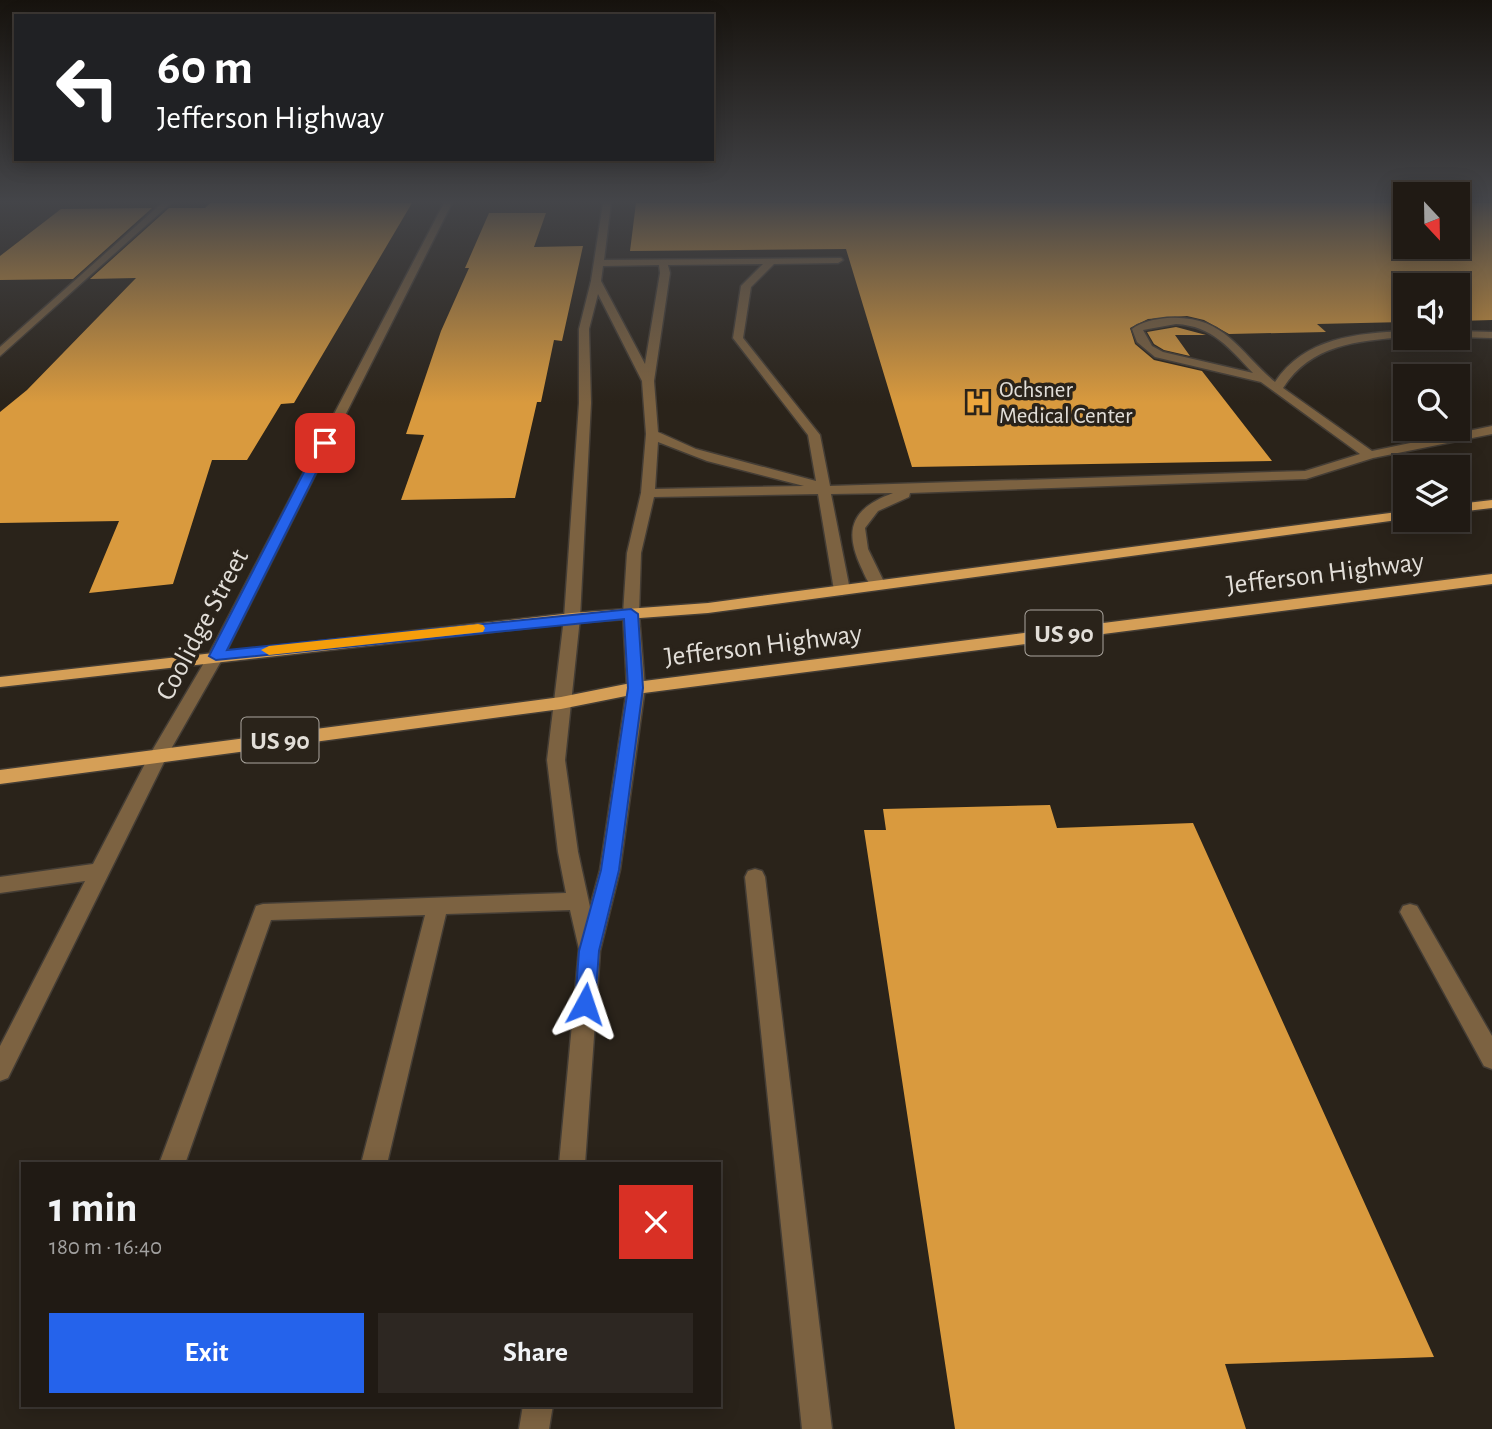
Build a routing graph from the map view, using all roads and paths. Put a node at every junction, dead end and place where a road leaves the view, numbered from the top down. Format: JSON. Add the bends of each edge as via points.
{"nodes":[{"id":1,"x":93,"y":270,"type":"edge"},
{"id":2,"x":414,"y":270,"type":"edge"},
{"id":3,"x":597,"y":270,"type":"edge"},
{"id":4,"x":664,"y":270,"type":"edge"},
{"id":5,"x":762,"y":270,"type":"edge"},
{"id":6,"x":596,"y":281,"type":"junction"},
{"id":7,"x":1470,"y":334,"type":"edge"},
{"id":8,"x":1393,"y":335,"type":"edge"},
{"id":9,"x":1492,"y":335,"type":"edge"},
{"id":10,"x":0,"y":353,"type":"edge"},
{"id":11,"x":1265,"y":379,"type":"junction"},
{"id":12,"x":648,"y":381,"type":"junction"},
{"id":13,"x":1277,"y":388,"type":"junction"},
{"id":14,"x":1492,"y":430,"type":"edge"},
{"id":15,"x":652,"y":433,"type":"junction"},
{"id":16,"x":1370,"y":455,"type":"junction"},
{"id":17,"x":924,"y":488,"type":"junction"},
{"id":18,"x":826,"y":490,"type":"junction"},
{"id":19,"x":649,"y":493,"type":"junction"},
{"id":20,"x":1492,"y":504,"type":"edge"},
{"id":21,"x":1470,"y":507,"type":"edge"},
{"id":22,"x":1393,"y":517,"type":"edge"},
{"id":23,"x":1492,"y":579,"type":"edge"},
{"id":24,"x":877,"y":584,"type":"junction"},
{"id":25,"x":842,"y":590,"type":"junction"},
{"id":26,"x":631,"y":614,"type":"junction"},
{"id":27,"x":572,"y":618,"type":"junction"},
{"id":28,"x":216,"y":656,"type":"junction"},
{"id":29,"x":0,"y":682,"type":"edge"},
{"id":30,"x":636,"y":688,"type":"junction"},
{"id":31,"x":561,"y":703,"type":"junction"},
{"id":32,"x":158,"y":756,"type":"junction"},
{"id":33,"x":0,"y":777,"type":"edge"},
{"id":34,"x":100,"y":872,"type":"junction"},
{"id":35,"x":755,"y":877,"type":"dead end"},
{"id":36,"x":6,"y":884,"type":"edge"},
{"id":37,"x":578,"y":901,"type":"junction"},
{"id":38,"x":438,"y":905,"type":"junction"},
{"id":39,"x":1409,"y":912,"type":"dead end"},
{"id":40,"x":589,"y":951,"type":"junction"},
{"id":41,"x":1492,"y":1058,"type":"edge"},
{"id":42,"x":0,"y":1070,"type":"edge"},
{"id":43,"x":174,"y":1162,"type":"edge"},
{"id":44,"x":374,"y":1162,"type":"edge"},
{"id":45,"x":572,"y":1162,"type":"edge"},
{"id":46,"x":538,"y":1407,"type":"edge"},
{"id":47,"x":534,"y":1429,"type":"edge"},
{"id":48,"x":817,"y":1429,"type":"edge"}],
"edges":[{"from":1,"to":10,"type":"street"},
{"from":2,"to":28,"type":"street","name":"Coolidge Street"},
{"from":3,"to":6,"type":"street"},
{"from":4,"to":12,"type":"street"},
{"from":5,"to":18,"type":"street","via":[[746,286],[738,338],[814,435]]},
{"from":6,"to":12,"type":"street"},
{"from":6,"to":27,"type":"street","via":[[584,330],[585,403]]},
{"from":7,"to":9,"type":"street"},
{"from":8,"to":13,"type":"street","via":[[1333,344],[1302,357],[1285,371]]},
{"from":11,"to":11,"type":"street","via":[[1214,329],[1174,320],[1137,329],[1138,338],[1166,358]]},
{"from":11,"to":13,"type":"street"},
{"from":12,"to":15,"type":"street"},
{"from":13,"to":16,"type":"street"},
{"from":14,"to":16,"type":"street"},
{"from":15,"to":18,"type":"street","via":[[709,459],[797,478]]},
{"from":15,"to":19,"type":"street"},
{"from":16,"to":17,"type":"street","via":[[1306,475]]},
{"from":17,"to":18,"type":"street"},
{"from":17,"to":24,"type":"street","via":[[880,502],[859,525],[858,537]]},
{"from":18,"to":19,"type":"street"},
{"from":18,"to":25,"type":"street"},
{"from":19,"to":26,"type":"street","via":[[634,553]]},
{"from":20,"to":21,"type":"main road"},
{"from":22,"to":24,"type":"main road","name":"Jefferson Highway"},
{"from":23,"to":30,"type":"main road","name":"Jefferson Highway","number":"US 90"},
{"from":24,"to":25,"type":"main road","name":"Jefferson Highway"},
{"from":25,"to":26,"type":"main road","name":"Jefferson Highway"},
{"from":26,"to":27,"type":"main road","name":"Jefferson Highway"},
{"from":26,"to":30,"type":"street"},
{"from":27,"to":28,"type":"main road","name":"Jefferson Highway"},
{"from":27,"to":31,"type":"street"},
{"from":28,"to":29,"type":"main road","name":"Jefferson Highway"},
{"from":28,"to":32,"type":"street","name":"Coolidge Street"},
{"from":30,"to":31,"type":"main road","name":"Jefferson Highway","number":"US 90"},
{"from":30,"to":40,"type":"street","via":[[610,870]]},
{"from":31,"to":32,"type":"main road","name":"Jefferson Highway","number":"US 90"},
{"from":31,"to":37,"type":"street","via":[[556,761]]},
{"from":32,"to":33,"type":"main road","name":"Jefferson Highway","number":"US 90"},
{"from":32,"to":34,"type":"street","name":"Coolidge Street"},
{"from":34,"to":36,"type":"street"},
{"from":34,"to":42,"type":"street","name":"Coolidge Street"},
{"from":35,"to":48,"type":"street"},
{"from":37,"to":38,"type":"street"},
{"from":37,"to":40,"type":"street"},
{"from":38,"to":43,"type":"street","via":[[263,912]]},
{"from":38,"to":44,"type":"street"},
{"from":39,"to":41,"type":"street"},
{"from":40,"to":45,"type":"street"},
{"from":46,"to":47,"type":"street"}]}
